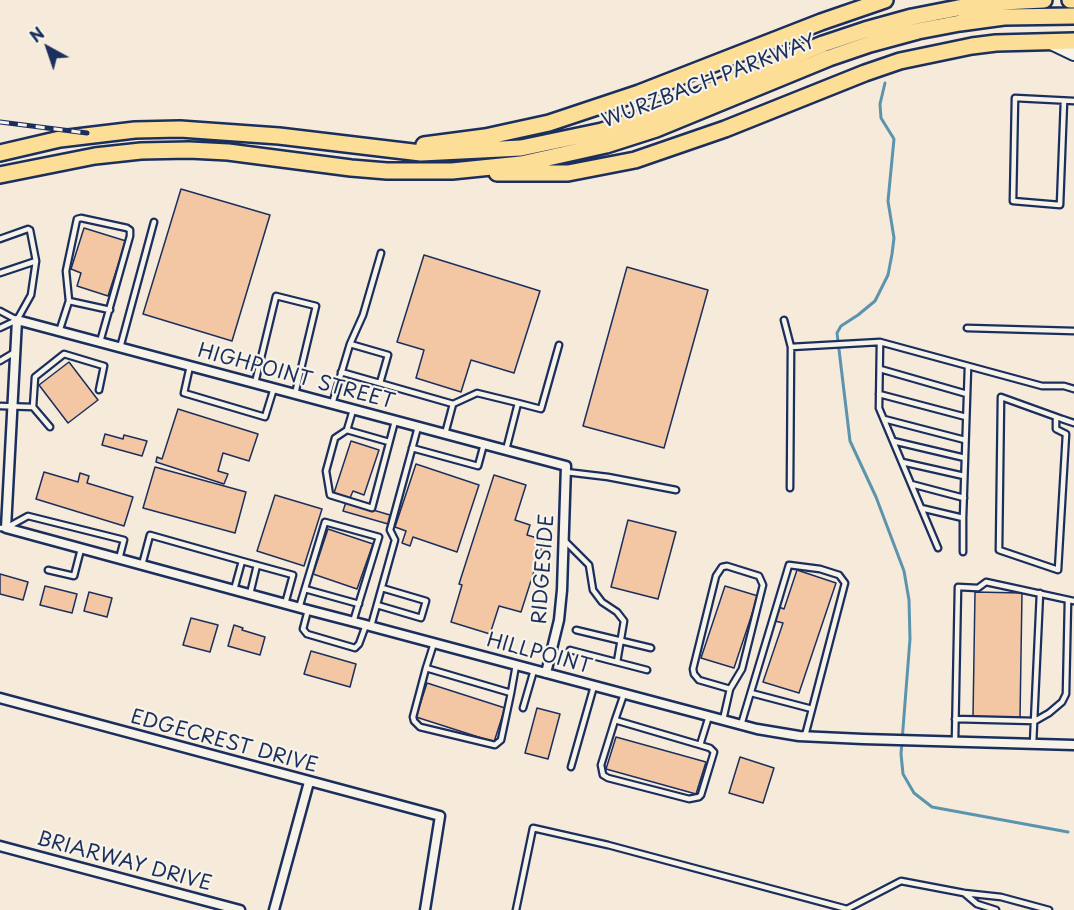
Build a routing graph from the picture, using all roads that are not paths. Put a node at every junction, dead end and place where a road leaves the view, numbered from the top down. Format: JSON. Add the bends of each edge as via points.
{"nodes":[{"id":1,"x":885,"y":0,"type":"edge"},
{"id":2,"x":1044,"y":0,"type":"edge"},
{"id":3,"x":1074,"y":16,"type":"edge"},
{"id":4,"x":1074,"y":23,"type":"edge"},
{"id":5,"x":1047,"y":41,"type":"junction"},
{"id":6,"x":1074,"y":42,"type":"edge"},
{"id":7,"x":1074,"y":54,"type":"edge"},
{"id":8,"x":1065,"y":101,"type":"junction"},
{"id":9,"x":1074,"y":101,"type":"edge"},
{"id":10,"x":386,"y":150,"type":"junction"},
{"id":11,"x":0,"y":153,"type":"edge"},
{"id":12,"x":452,"y":171,"type":"junction"},
{"id":13,"x":0,"y":175,"type":"edge"},
{"id":14,"x":154,"y":222,"type":"dead end"},
{"id":15,"x":0,"y":239,"type":"edge"},
{"id":16,"x":381,"y":253,"type":"dead end"},
{"id":17,"x":36,"y":261,"type":"junction"},
{"id":18,"x":0,"y":273,"type":"edge"},
{"id":19,"x":69,"y":301,"type":"junction"},
{"id":20,"x":110,"y":310,"type":"junction"},
{"id":21,"x":0,"y":311,"type":"edge"},
{"id":22,"x":17,"y":320,"type":"junction"},
{"id":23,"x":784,"y":320,"type":"dead end"},
{"id":24,"x":0,"y":327,"type":"edge"},
{"id":25,"x":967,"y":328,"type":"dead end"},
{"id":26,"x":1074,"y":331,"type":"edge"},
{"id":27,"x":59,"y":332,"type":"junction"},
{"id":28,"x":100,"y":342,"type":"junction"},
{"id":29,"x":880,"y":342,"type":"junction"},
{"id":30,"x":350,"y":344,"type":"junction"},
{"id":31,"x":559,"y":345,"type":"dead end"},
{"id":32,"x":791,"y":347,"type":"junction"},
{"id":33,"x":120,"y":348,"type":"junction"},
{"id":34,"x":15,"y":352,"type":"junction"},
{"id":35,"x":0,"y":361,"type":"edge"},
{"id":36,"x":190,"y":366,"type":"junction"},
{"id":37,"x":968,"y":367,"type":"junction"},
{"id":38,"x":880,"y":369,"type":"junction"},
{"id":39,"x":341,"y":372,"type":"junction"},
{"id":40,"x":255,"y":383,"type":"junction"},
{"id":41,"x":380,"y":383,"type":"junction"},
{"id":42,"x":274,"y":388,"type":"junction"},
{"id":43,"x":1074,"y":389,"type":"edge"},
{"id":44,"x":99,"y":390,"type":"dead end"},
{"id":45,"x":295,"y":394,"type":"junction"},
{"id":46,"x":879,"y":394,"type":"junction"},
{"id":47,"x":967,"y":394,"type":"junction"},
{"id":48,"x":332,"y":404,"type":"junction"},
{"id":49,"x":453,"y":404,"type":"junction"},
{"id":50,"x":518,"y":404,"type":"junction"},
{"id":51,"x":0,"y":405,"type":"edge"},
{"id":52,"x":13,"y":406,"type":"junction"},
{"id":53,"x":33,"y":407,"type":"junction"},
{"id":54,"x":354,"y":410,"type":"junction"},
{"id":55,"x":966,"y":417,"type":"junction"},
{"id":56,"x":1056,"y":417,"type":"junction"},
{"id":57,"x":884,"y":420,"type":"junction"},
{"id":58,"x":395,"y":421,"type":"junction"},
{"id":59,"x":1074,"y":423,"type":"edge"},
{"id":60,"x":50,"y":427,"type":"dead end"},
{"id":61,"x":418,"y":427,"type":"junction"},
{"id":62,"x":347,"y":430,"type":"junction"},
{"id":63,"x":446,"y":434,"type":"junction"},
{"id":64,"x":965,"y":440,"type":"junction"},
{"id":65,"x":893,"y":441,"type":"junction"},
{"id":66,"x":389,"y":442,"type":"junction"},
{"id":67,"x":484,"y":444,"type":"junction"},
{"id":68,"x":412,"y":448,"type":"junction"},
{"id":69,"x":506,"y":450,"type":"junction"},
{"id":70,"x":965,"y":458,"type":"junction"},
{"id":71,"x":902,"y":462,"type":"junction"},
{"id":72,"x":566,"y":469,"type":"junction"},
{"id":73,"x":964,"y":476,"type":"junction"},
{"id":74,"x":911,"y":484,"type":"junction"},
{"id":75,"x":790,"y":488,"type":"dead end"},
{"id":76,"x":676,"y":490,"type":"dead end"},
{"id":77,"x":964,"y":498,"type":"junction"},
{"id":78,"x":4,"y":507,"type":"edge"},
{"id":79,"x":921,"y":508,"type":"junction"},
{"id":80,"x":963,"y":518,"type":"junction"},
{"id":81,"x":3,"y":528,"type":"edge"},
{"id":82,"x":564,"y":540,"type":"junction"},
{"id":83,"x":938,"y":548,"type":"dead end"},
{"id":84,"x":81,"y":549,"type":"junction"},
{"id":85,"x":963,"y":552,"type":"dead end"},
{"id":86,"x":119,"y":559,"type":"junction"},
{"id":87,"x":242,"y":561,"type":"junction"},
{"id":88,"x":142,"y":565,"type":"junction"},
{"id":89,"x":257,"y":565,"type":"junction"},
{"id":90,"x":48,"y":570,"type":"dead end"},
{"id":91,"x":382,"y":588,"type":"junction"},
{"id":92,"x":305,"y":589,"type":"junction"},
{"id":93,"x":234,"y":590,"type":"junction"},
{"id":94,"x":1040,"y":593,"type":"junction"},
{"id":95,"x":250,"y":594,"type":"junction"},
{"id":96,"x":1071,"y":600,"type":"edge"},
{"id":97,"x":285,"y":604,"type":"junction"},
{"id":98,"x":359,"y":604,"type":"junction"},
{"id":99,"x":377,"y":605,"type":"junction"},
{"id":100,"x":303,"y":609,"type":"junction"},
{"id":101,"x":354,"y":622,"type":"junction"},
{"id":102,"x":368,"y":626,"type":"junction"},
{"id":103,"x":576,"y":630,"type":"dead end"},
{"id":104,"x":621,"y":641,"type":"junction"},
{"id":105,"x":434,"y":643,"type":"junction"},
{"id":106,"x":651,"y":648,"type":"dead end"},
{"id":107,"x":570,"y":650,"type":"dead end"},
{"id":108,"x":616,"y":662,"type":"junction"},
{"id":109,"x":516,"y":665,"type":"junction"},
{"id":110,"x":426,"y":668,"type":"junction"},
{"id":111,"x":534,"y":670,"type":"junction"},
{"id":112,"x":647,"y":670,"type":"dead end"},
{"id":113,"x":546,"y":673,"type":"junction"},
{"id":114,"x":594,"y":686,"type":"junction"},
{"id":115,"x":730,"y":690,"type":"junction"},
{"id":116,"x":512,"y":693,"type":"junction"},
{"id":117,"x":751,"y":693,"type":"junction"},
{"id":118,"x":624,"y":694,"type":"junction"},
{"id":119,"x":0,"y":698,"type":"edge"},
{"id":120,"x":523,"y":708,"type":"dead end"},
{"id":121,"x":812,"y":709,"type":"junction"},
{"id":122,"x":709,"y":717,"type":"junction"},
{"id":123,"x":956,"y":719,"type":"junction"},
{"id":124,"x":615,"y":720,"type":"junction"},
{"id":125,"x":723,"y":720,"type":"junction"},
{"id":126,"x":1035,"y":721,"type":"junction"},
{"id":127,"x":741,"y":725,"type":"junction"},
{"id":128,"x":805,"y":736,"type":"junction"},
{"id":129,"x":955,"y":741,"type":"junction"},
{"id":130,"x":1033,"y":744,"type":"junction"},
{"id":131,"x":700,"y":745,"type":"junction"},
{"id":132,"x":1074,"y":745,"type":"edge"},
{"id":133,"x":571,"y":766,"type":"dead end"},
{"id":134,"x":309,"y":782,"type":"junction"},
{"id":135,"x":0,"y":846,"type":"edge"},
{"id":136,"x":964,"y":893,"type":"junction"},
{"id":137,"x":1027,"y":904,"type":"junction"},
{"id":138,"x":240,"y":910,"type":"edge"},
{"id":139,"x":274,"y":910,"type":"edge"},
{"id":140,"x":425,"y":910,"type":"edge"},
{"id":141,"x":516,"y":910,"type":"edge"},
{"id":142,"x":847,"y":910,"type":"edge"},
{"id":143,"x":996,"y":910,"type":"edge"},
{"id":144,"x":1025,"y":910,"type":"edge"},
{"id":145,"x":1049,"y":910,"type":"edge"}],
"edges":[{"from":1,"to":10,"type":"highway","via":[[549,123],[485,137]]},
{"from":2,"to":10,"type":"highway","name":"WURZBACH PARKWAY","via":[[958,8],[865,30],[649,116],[557,142],[450,153]]},
{"from":3,"to":12,"type":"highway","name":"WURZBACH PARKWAY","via":[[1004,17],[908,34],[829,58],[656,129],[606,145],[521,164]]},
{"from":4,"to":5,"type":"highway"},
{"from":5,"to":6,"type":"highway"},
{"from":5,"to":7,"type":"main road"},
{"from":5,"to":12,"type":"highway","via":[[972,46],[900,61],[725,129],[593,170],[519,175]]},
{"from":8,"to":8,"type":"lane","via":[[1015,98],[1012,201],[1060,205]]},
{"from":8,"to":9,"type":"lane"},
{"from":10,"to":11,"type":"highway","name":"WURZBACH PARKWAY","via":[[279,136],[180,129],[60,139]]},
{"from":12,"to":13,"type":"highway","name":"WURZBACH PARKWAY","via":[[351,168],[189,150],[95,156]]},
{"from":14,"to":33,"type":"lane"},
{"from":15,"to":17,"type":"lane","via":[[30,230]]},
{"from":16,"to":30,"type":"lane"},
{"from":17,"to":18,"type":"lane"},
{"from":17,"to":22,"type":"lane","via":[[31,295]]},
{"from":19,"to":20,"type":"lane"},
{"from":19,"to":20,"type":"lane","via":[[66,272],[77,219],[81,218],[130,230]]},
{"from":19,"to":27,"type":"lane"},
{"from":20,"to":28,"type":"lane"},
{"from":21,"to":22,"type":"lane"},
{"from":22,"to":24,"type":"lane"},
{"from":22,"to":27,"type":"street","name":"HIGHPOINT STREET"},
{"from":22,"to":34,"type":"street"},
{"from":23,"to":32,"type":"lane"},
{"from":25,"to":26,"type":"lane"},
{"from":27,"to":28,"type":"street","name":"HIGHPOINT STREET"},
{"from":28,"to":33,"type":"street","name":"HIGHPOINT STREET"},
{"from":29,"to":32,"type":"lane"},
{"from":29,"to":37,"type":"lane"},
{"from":29,"to":38,"type":"lane"},
{"from":30,"to":39,"type":"lane"},
{"from":30,"to":41,"type":"lane","via":[[388,355]]},
{"from":31,"to":50,"type":"lane","via":[[541,409]]},
{"from":32,"to":75,"type":"lane"},
{"from":33,"to":36,"type":"street","name":"HIGHPOINT STREET"},
{"from":34,"to":35,"type":"lane"},
{"from":34,"to":52,"type":"street"},
{"from":36,"to":40,"type":"street","name":"HIGHPOINT STREET"},
{"from":36,"to":42,"type":"lane","via":[[184,393],[265,417]]},
{"from":37,"to":43,"type":"lane","via":[[1042,386]]},
{"from":37,"to":47,"type":"lane"},
{"from":38,"to":46,"type":"lane"},
{"from":38,"to":47,"type":"lane"},
{"from":39,"to":41,"type":"lane"},
{"from":39,"to":48,"type":"lane"},
{"from":40,"to":42,"type":"street","name":"HIGHPOINT STREET"},
{"from":40,"to":45,"type":"lane","via":[[276,296],[316,306]]},
{"from":41,"to":49,"type":"lane"},
{"from":42,"to":45,"type":"street","name":"HIGHPOINT STREET"},
{"from":44,"to":53,"type":"lane","via":[[104,366],[64,354],[34,377]]},
{"from":45,"to":48,"type":"street","name":"HIGHPOINT STREET"},
{"from":46,"to":55,"type":"lane"},
{"from":46,"to":57,"type":"lane"},
{"from":47,"to":55,"type":"lane"},
{"from":48,"to":54,"type":"street","name":"HIGHPOINT STREET"},
{"from":49,"to":50,"type":"lane","via":[[477,393]]},
{"from":49,"to":63,"type":"lane"},
{"from":50,"to":69,"type":"lane"},
{"from":51,"to":52,"type":"lane"},
{"from":52,"to":53,"type":"lane"},
{"from":52,"to":78,"type":"street"},
{"from":53,"to":60,"type":"lane"},
{"from":54,"to":58,"type":"street","name":"HIGHPOINT STREET"},
{"from":54,"to":62,"type":"lane"},
{"from":55,"to":64,"type":"lane"},
{"from":56,"to":56,"type":"lane","via":[[1001,397],[999,550],[1058,570],[1066,434],[1056,429]]},
{"from":56,"to":59,"type":"lane"},
{"from":57,"to":64,"type":"lane"},
{"from":57,"to":65,"type":"lane"},
{"from":58,"to":61,"type":"street","name":"HIGHPOINT STREET"},
{"from":58,"to":66,"type":"lane"},
{"from":61,"to":63,"type":"street","name":"HIGHPOINT STREET"},
{"from":61,"to":68,"type":"lane"},
{"from":62,"to":66,"type":"lane"},
{"from":62,"to":66,"type":"lane","via":[[335,438],[326,471],[330,495],[372,508]]},
{"from":63,"to":67,"type":"street","name":"HIGHPOINT STREET"},
{"from":64,"to":70,"type":"lane"},
{"from":65,"to":70,"type":"lane"},
{"from":65,"to":71,"type":"lane"},
{"from":67,"to":68,"type":"lane","via":[[478,466]]},
{"from":67,"to":69,"type":"street","name":"HIGHPOINT STREET"},
{"from":68,"to":91,"type":"lane","via":[[390,530],[395,540]]},
{"from":69,"to":72,"type":"street","name":"HIGHPOINT STREET"},
{"from":70,"to":73,"type":"lane"},
{"from":71,"to":73,"type":"lane"},
{"from":71,"to":74,"type":"lane"},
{"from":72,"to":76,"type":"lane"},
{"from":72,"to":82,"type":"street","name":"RIDGESIDE"},
{"from":73,"to":77,"type":"lane"},
{"from":74,"to":77,"type":"lane"},
{"from":74,"to":79,"type":"lane"},
{"from":77,"to":80,"type":"lane"},
{"from":78,"to":81,"type":"street"},
{"from":79,"to":80,"type":"lane"},
{"from":79,"to":83,"type":"lane"},
{"from":80,"to":85,"type":"lane"},
{"from":81,"to":84,"type":"street","name":"HILLPOINT"},
{"from":81,"to":86,"type":"lane","via":[[28,516],[124,540]]},
{"from":82,"to":104,"type":"lane","via":[[589,566],[593,590],[624,621]]},
{"from":82,"to":113,"type":"street","name":"RIDGESIDE","via":[[559,620]]},
{"from":84,"to":86,"type":"street","name":"HILLPOINT"},
{"from":84,"to":90,"type":"lane","via":[[74,576]]},
{"from":86,"to":88,"type":"street","name":"HILLPOINT"},
{"from":87,"to":88,"type":"lane","via":[[150,535]]},
{"from":87,"to":89,"type":"lane"},
{"from":87,"to":93,"type":"lane"},
{"from":88,"to":93,"type":"street","name":"HILLPOINT"},
{"from":89,"to":95,"type":"lane"},
{"from":89,"to":97,"type":"lane","via":[[293,575]]},
{"from":91,"to":99,"type":"lane"},
{"from":91,"to":99,"type":"lane","via":[[426,601],[421,618]]},
{"from":92,"to":98,"type":"lane"},
{"from":92,"to":98,"type":"lane","via":[[326,522],[379,537]]},
{"from":92,"to":100,"type":"lane"},
{"from":93,"to":95,"type":"street","name":"HILLPOINT"},
{"from":94,"to":96,"type":"lane"},
{"from":94,"to":123,"type":"lane","via":[[986,582],[978,588],[958,587]]},
{"from":94,"to":126,"type":"lane"},
{"from":95,"to":97,"type":"street","name":"HILLPOINT"},
{"from":96,"to":126,"type":"lane","via":[[1066,694],[1062,702]]},
{"from":97,"to":100,"type":"street","name":"HILLPOINT"},
{"from":98,"to":101,"type":"lane"},
{"from":99,"to":102,"type":"lane"},
{"from":100,"to":101,"type":"street","name":"HILLPOINT"},
{"from":100,"to":102,"type":"lane","via":[[303,629],[307,634],[355,648]]},
{"from":101,"to":102,"type":"street","name":"HILLPOINT"},
{"from":102,"to":105,"type":"street","name":"HILLPOINT"},
{"from":103,"to":104,"type":"lane"},
{"from":104,"to":106,"type":"lane"},
{"from":104,"to":108,"type":"lane"},
{"from":105,"to":109,"type":"street","name":"HILLPOINT"},
{"from":105,"to":110,"type":"lane"},
{"from":107,"to":108,"type":"lane"},
{"from":108,"to":112,"type":"lane"},
{"from":109,"to":111,"type":"street","name":"HILLPOINT"},
{"from":109,"to":116,"type":"lane"},
{"from":110,"to":116,"type":"lane"},
{"from":110,"to":116,"type":"lane","via":[[413,717],[420,727],[495,745],[501,740]]},
{"from":111,"to":113,"type":"street","name":"HILLPOINT"},
{"from":111,"to":120,"type":"lane"},
{"from":113,"to":114,"type":"street","name":"HILLPOINT"},
{"from":114,"to":118,"type":"street","name":"HILLPOINT"},
{"from":114,"to":133,"type":"lane"},
{"from":115,"to":115,"type":"lane","via":[[741,669],[763,585],[759,576],[727,566],[716,576],[693,674],[699,680]]},
{"from":115,"to":125,"type":"lane"},
{"from":117,"to":121,"type":"lane"},
{"from":117,"to":121,"type":"lane","via":[[789,565],[820,569],[839,575],[845,583]]},
{"from":117,"to":127,"type":"lane"},
{"from":118,"to":122,"type":"street","name":"HILLPOINT"},
{"from":118,"to":124,"type":"lane"},
{"from":119,"to":134,"type":"street","name":"EDGECREST DRIVE"},
{"from":121,"to":128,"type":"lane"},
{"from":122,"to":125,"type":"street","name":"HILLPOINT"},
{"from":122,"to":131,"type":"lane"},
{"from":123,"to":126,"type":"lane"},
{"from":123,"to":129,"type":"lane"},
{"from":124,"to":131,"type":"lane"},
{"from":124,"to":131,"type":"lane","via":[[601,765],[608,778],[689,799],[699,797],[714,752]]},
{"from":125,"to":127,"type":"street","name":"HILLPOINT"},
{"from":126,"to":130,"type":"lane"},
{"from":127,"to":128,"type":"street","name":"HILLPOINT"},
{"from":128,"to":129,"type":"street","name":"HILLPOINT"},
{"from":129,"to":130,"type":"street","name":"HILLPOINT"},
{"from":130,"to":132,"type":"street","name":"HILLPOINT"},
{"from":134,"to":139,"type":"street"},
{"from":134,"to":140,"type":"street","name":"EDGECREST DRIVE","via":[[440,816]]},
{"from":135,"to":138,"type":"street","name":"BRIARWAY DRIVE"},
{"from":136,"to":137,"type":"lane"},
{"from":136,"to":142,"type":"lane","via":[[901,881]]},
{"from":136,"to":143,"type":"lane","via":[[977,904]]},
{"from":137,"to":144,"type":"lane"},
{"from":137,"to":145,"type":"lane"},
{"from":141,"to":142,"type":"lane","via":[[533,828]]}]}
